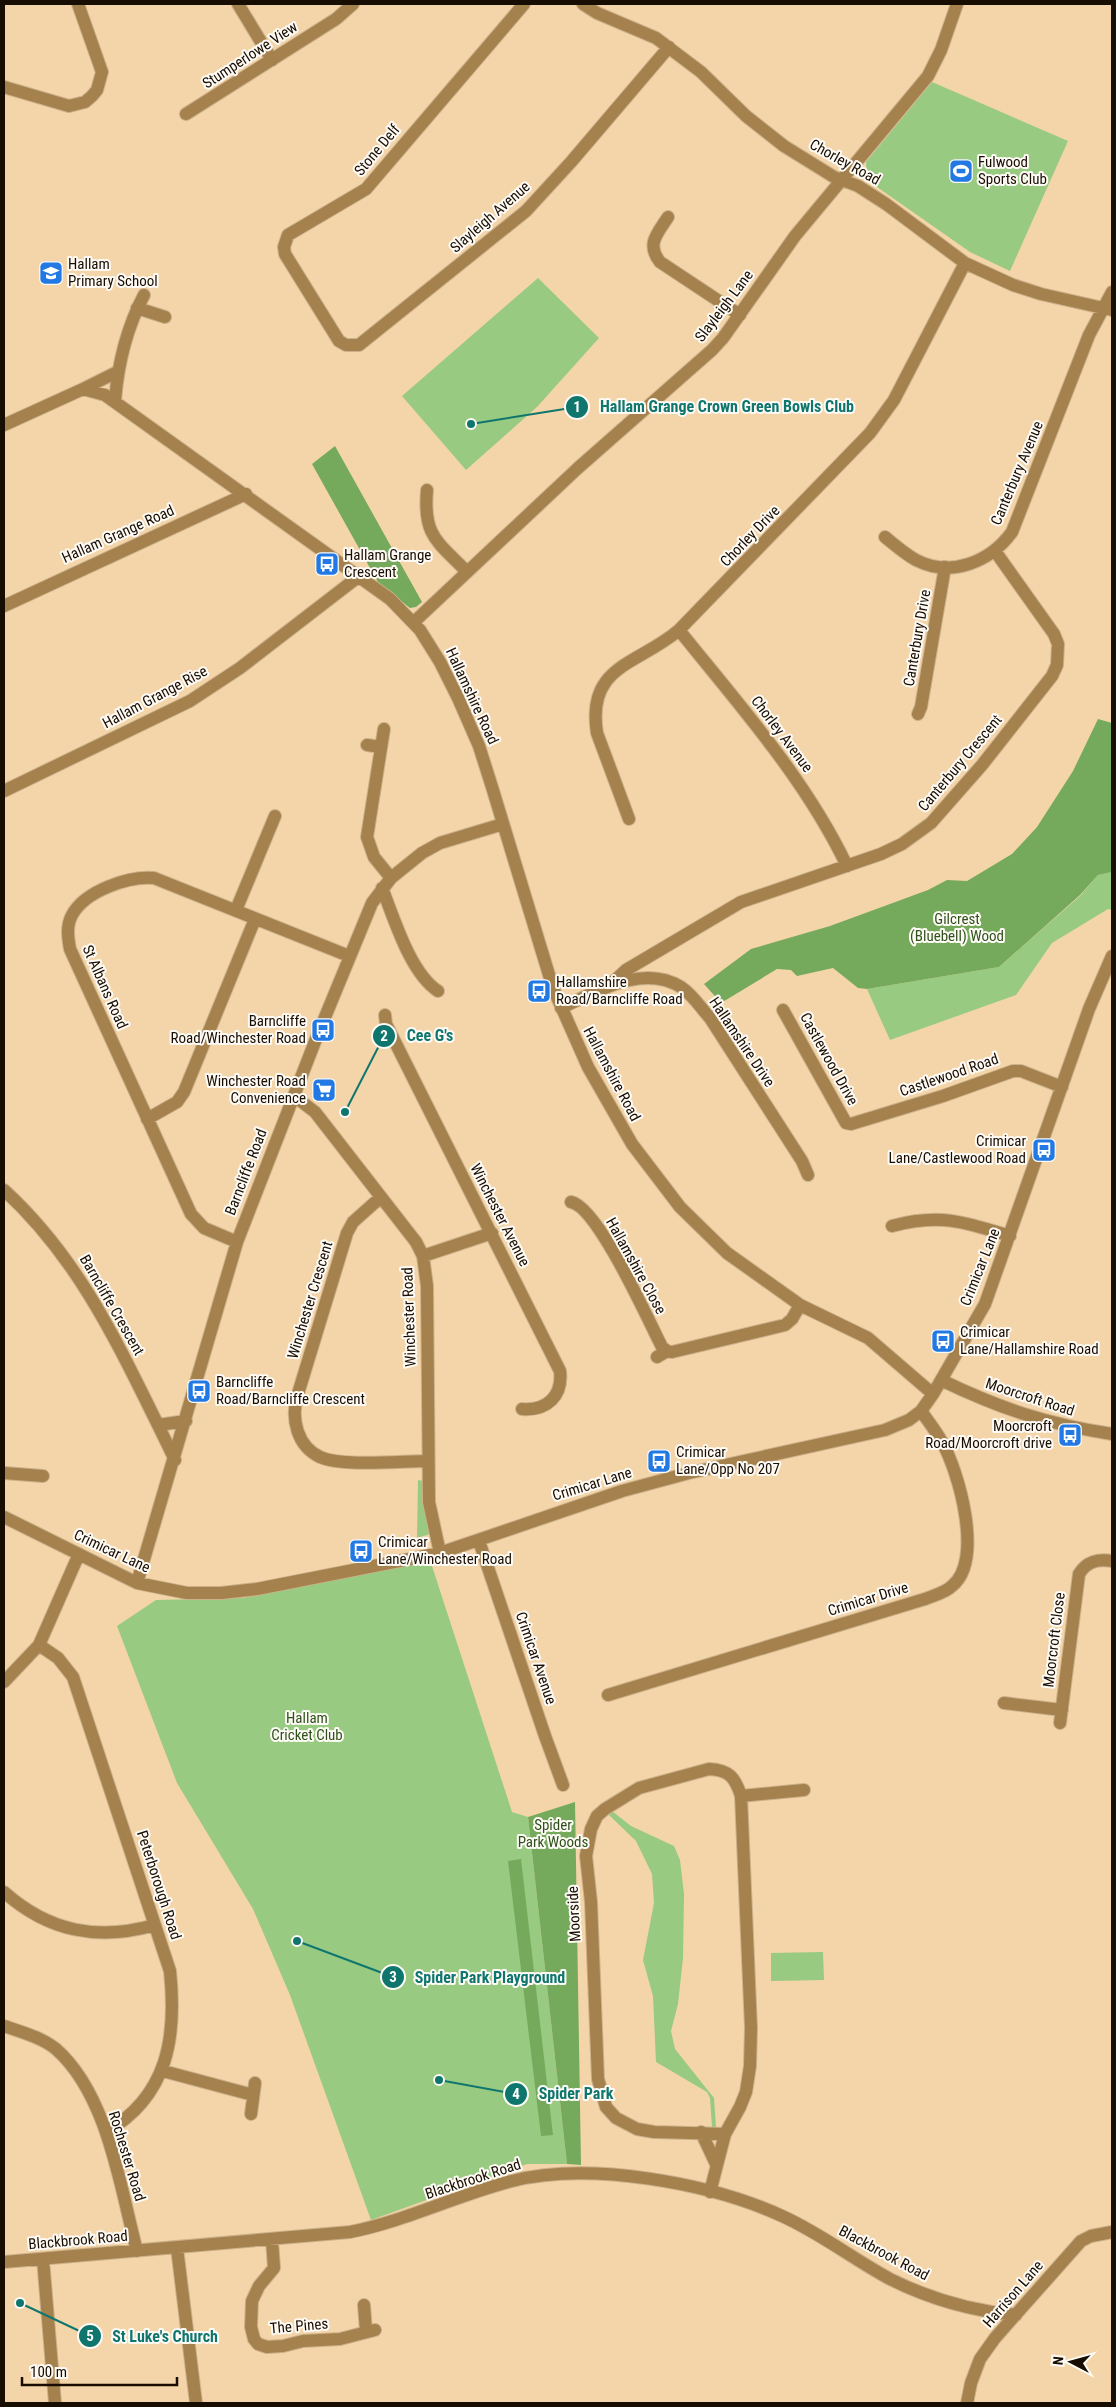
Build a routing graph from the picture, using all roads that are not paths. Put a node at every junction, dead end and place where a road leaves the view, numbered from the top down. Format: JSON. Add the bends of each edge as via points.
{"nodes":[{"id":1,"x":78,"y":4,"type":"edge"},
{"id":2,"x":238,"y":4,"type":"edge"},
{"id":3,"x":354,"y":4,"type":"edge"},
{"id":4,"x":524,"y":4,"type":"edge"},
{"id":5,"x":583,"y":4,"type":"edge"},
{"id":6,"x":957,"y":4,"type":"edge"},
{"id":7,"x":669,"y":47,"type":"junction"},
{"id":8,"x":272,"y":60,"type":"junction"},
{"id":9,"x":4,"y":87,"type":"edge"},
{"id":10,"x":186,"y":114,"type":"dead end"},
{"id":11,"x":842,"y":181,"type":"junction"},
{"id":12,"x":668,"y":217,"type":"dead end"},
{"id":13,"x":965,"y":263,"type":"junction"},
{"id":14,"x":1112,"y":292,"type":"edge"},
{"id":15,"x":144,"y":295,"type":"dead end"},
{"id":16,"x":315,"y":304,"type":"joint"},
{"id":17,"x":137,"y":308,"type":"junction"},
{"id":18,"x":1107,"y":309,"type":"edge"},
{"id":19,"x":740,"y":316,"type":"junction"},
{"id":20,"x":165,"y":317,"type":"dead end"},
{"id":21,"x":117,"y":372,"type":"junction"},
{"id":22,"x":83,"y":390,"type":"junction"},
{"id":23,"x":115,"y":401,"type":"junction"},
{"id":24,"x":4,"y":425,"type":"edge"},
{"id":25,"x":427,"y":490,"type":"dead end"},
{"id":26,"x":246,"y":494,"type":"junction"},
{"id":27,"x":885,"y":537,"type":"dead end"},
{"id":28,"x":995,"y":551,"type":"junction"},
{"id":29,"x":945,"y":567,"type":"junction"},
{"id":30,"x":466,"y":572,"type":"junction"},
{"id":31,"x":358,"y":577,"type":"junction"},
{"id":32,"x":4,"y":606,"type":"edge"},
{"id":33,"x":414,"y":622,"type":"junction"},
{"id":34,"x":679,"y":630,"type":"junction"},
{"id":35,"x":918,"y":714,"type":"dead end"},
{"id":36,"x":384,"y":730,"type":"dead end"},
{"id":37,"x":367,"y":745,"type":"dead end"},
{"id":38,"x":381,"y":747,"type":"junction"},
{"id":39,"x":4,"y":791,"type":"edge"},
{"id":40,"x":275,"y":816,"type":"dead end"},
{"id":41,"x":628,"y":819,"type":"dead end"},
{"id":42,"x":503,"y":824,"type":"junction"},
{"id":43,"x":847,"y":866,"type":"junction"},
{"id":44,"x":392,"y":878,"type":"junction"},
{"id":45,"x":382,"y":888,"type":"junction"},
{"id":46,"x":236,"y":910,"type":"junction"},
{"id":47,"x":255,"y":919,"type":"junction"},
{"id":48,"x":349,"y":956,"type":"junction"},
{"id":49,"x":1112,"y":956,"type":"edge"},
{"id":50,"x":638,"y":964,"type":"junction"},
{"id":51,"x":634,"y":978,"type":"junction"},
{"id":52,"x":612,"y":984,"type":"junction"},
{"id":53,"x":438,"y":991,"type":"dead end"},
{"id":54,"x":561,"y":1008,"type":"junction"},
{"id":55,"x":783,"y":1010,"type":"dead end"},
{"id":56,"x":385,"y":1015,"type":"dead end"},
{"id":57,"x":1062,"y":1087,"type":"junction"},
{"id":58,"x":294,"y":1096,"type":"junction"},
{"id":59,"x":147,"y":1119,"type":"junction"},
{"id":60,"x":846,"y":1123,"type":"joint"},
{"id":61,"x":808,"y":1174,"type":"dead end"},
{"id":62,"x":4,"y":1190,"type":"edge"},
{"id":63,"x":381,"y":1197,"type":"junction"},
{"id":64,"x":572,"y":1202,"type":"dead end"},
{"id":65,"x":892,"y":1226,"type":"dead end"},
{"id":66,"x":492,"y":1233,"type":"junction"},
{"id":67,"x":1010,"y":1236,"type":"junction"},
{"id":68,"x":238,"y":1242,"type":"junction"},
{"id":69,"x":423,"y":1256,"type":"junction"},
{"id":70,"x":800,"y":1305,"type":"junction"},
{"id":71,"x":942,"y":1380,"type":"junction"},
{"id":72,"x":933,"y":1394,"type":"junction"},
{"id":73,"x":522,"y":1409,"type":"dead end"},
{"id":74,"x":920,"y":1411,"type":"junction"},
{"id":75,"x":186,"y":1421,"type":"junction"},
{"id":76,"x":158,"y":1425,"type":"junction"},
{"id":77,"x":1112,"y":1434,"type":"edge"},
{"id":78,"x":174,"y":1460,"type":"junction"},
{"id":79,"x":428,"y":1461,"type":"junction"},
{"id":80,"x":4,"y":1473,"type":"edge"},
{"id":81,"x":43,"y":1476,"type":"dead end"},
{"id":82,"x":4,"y":1517,"type":"edge"},
{"id":83,"x":479,"y":1541,"type":"junction"},
{"id":84,"x":440,"y":1552,"type":"junction"},
{"id":85,"x":79,"y":1554,"type":"junction"},
{"id":86,"x":1112,"y":1561,"type":"edge"},
{"id":87,"x":137,"y":1583,"type":"junction"},
{"id":88,"x":39,"y":1645,"type":"junction"},
{"id":89,"x":4,"y":1682,"type":"edge"},
{"id":90,"x":608,"y":1695,"type":"dead end"},
{"id":91,"x":1004,"y":1704,"type":"dead end"},
{"id":92,"x":1062,"y":1710,"type":"junction"},
{"id":93,"x":1060,"y":1723,"type":"dead end"},
{"id":94,"x":564,"y":1785,"type":"dead end"},
{"id":95,"x":804,"y":1790,"type":"dead end"},
{"id":96,"x":741,"y":1796,"type":"junction"},
{"id":97,"x":4,"y":1892,"type":"edge"},
{"id":98,"x":155,"y":1925,"type":"junction"},
{"id":99,"x":4,"y":2026,"type":"edge"},
{"id":100,"x":162,"y":2071,"type":"junction"},
{"id":101,"x":251,"y":2114,"type":"dead end"},
{"id":102,"x":106,"y":2132,"type":"junction"},
{"id":103,"x":702,"y":2132,"type":"junction"},
{"id":104,"x":725,"y":2134,"type":"junction"},
{"id":105,"x":716,"y":2164,"type":"junction"},
{"id":106,"x":710,"y":2192,"type":"junction"},
{"id":107,"x":1112,"y":2232,"type":"edge"},
{"id":108,"x":272,"y":2240,"type":"junction"},
{"id":109,"x":177,"y":2248,"type":"junction"},
{"id":110,"x":137,"y":2251,"type":"junction"},
{"id":111,"x":43,"y":2259,"type":"junction"},
{"id":112,"x":4,"y":2262,"type":"edge"},
{"id":113,"x":364,"y":2305,"type":"dead end"},
{"id":114,"x":988,"y":2312,"type":"junction"},
{"id":115,"x":1016,"y":2315,"type":"junction"},
{"id":116,"x":995,"y":2338,"type":"junction"},
{"id":117,"x":55,"y":2403,"type":"edge"},
{"id":118,"x":196,"y":2403,"type":"edge"},
{"id":119,"x":967,"y":2403,"type":"edge"}],
"edges":[{"from":1,"to":9,"type":"street","via":[[102,72],[98,90],[84,102],[70,106]]},
{"from":2,"to":8,"type":"street"},
{"from":3,"to":8,"type":"street","name":"Stumperlowe View"},
{"from":4,"to":16,"type":"street","name":"Stone Delf","via":[[366,189],[288,236],[285,254]]},
{"from":5,"to":7,"type":"street","name":"Chorley Road"},
{"from":6,"to":11,"type":"street","name":"Slayleigh Lane","via":[[928,76]]},
{"from":7,"to":11,"type":"street","name":"Chorley Road","via":[[770,136]]},
{"from":7,"to":16,"type":"street","name":"Slayleigh Avenue","via":[[526,211],[359,345],[346,346],[339,341]]},
{"from":8,"to":10,"type":"street","name":"Stumperlowe View"},
{"from":11,"to":13,"type":"street","name":"Chorley Road","via":[[858,186],[886,204]]},
{"from":11,"to":19,"type":"street","name":"Slayleigh Lane","via":[[795,236]]},
{"from":12,"to":19,"type":"street","via":[[654,239],[654,254],[660,262]]},
{"from":13,"to":18,"type":"street","name":"Chorley Road","via":[[1012,285]]},
{"from":13,"to":34,"type":"street","name":"Chorley Drive","via":[[882,418]]},
{"from":14,"to":18,"type":"street","name":"Canterbury Avenue"},
{"from":15,"to":17,"type":"street"},
{"from":17,"to":20,"type":"street"},
{"from":17,"to":21,"type":"street"},
{"from":18,"to":28,"type":"street","name":"Canterbury Avenue","via":[[1089,335],[1012,532]]},
{"from":19,"to":30,"type":"street","name":"Slayleigh Lane","via":[[712,350]]},
{"from":21,"to":22,"type":"street"},
{"from":21,"to":23,"type":"street"},
{"from":22,"to":23,"type":"street"},
{"from":22,"to":24,"type":"street"},
{"from":23,"to":26,"type":"street"},
{"from":25,"to":30,"type":"street","via":[[429,530]]},
{"from":26,"to":31,"type":"street"},
{"from":26,"to":32,"type":"street","name":"Hallam Grange Road"},
{"from":27,"to":29,"type":"street","name":"Canterbury Avenue","via":[[918,561]]},
{"from":28,"to":29,"type":"street","name":"Canterbury Avenue","via":[[970,565]]},
{"from":28,"to":43,"type":"street","name":"Canterbury Crescent","via":[[1054,634],[1058,654],[1052,676],[982,765],[931,822],[902,844]]},
{"from":29,"to":35,"type":"street","name":"Canterbury Drive"},
{"from":30,"to":33,"type":"street","name":"Slayleigh Lane"},
{"from":31,"to":33,"type":"street","via":[[390,599]]},
{"from":31,"to":39,"type":"street","name":"Hallam Grange Rise","via":[[240,668],[190,701]]},
{"from":33,"to":42,"type":"street","name":"Hallamshire Road","via":[[458,698],[479,746]]},
{"from":34,"to":41,"type":"street","name":"Chorley Drive","via":[[664,643],[615,671],[606,679],[598,698],[595,711],[597,733]]},
{"from":34,"to":43,"type":"street","name":"Chorley Avenue","via":[[799,782]]},
{"from":36,"to":38,"type":"street"},
{"from":37,"to":38,"type":"street"},
{"from":38,"to":44,"type":"street","via":[[367,837],[374,857]]},
{"from":40,"to":46,"type":"street"},
{"from":42,"to":44,"type":"street","name":"Barncliffe Road","via":[[440,843],[422,853]]},
{"from":42,"to":54,"type":"street","name":"Hallamshire Road","via":[[538,944]]},
{"from":43,"to":50,"type":"street","name":"Canterbury Crescent","via":[[741,902]]},
{"from":44,"to":45,"type":"street","name":"Barncliffe Road"},
{"from":45,"to":48,"type":"street","name":"Barncliffe Road","via":[[372,902]]},
{"from":45,"to":53,"type":"street","via":[[419,970],[431,987]]},
{"from":46,"to":47,"type":"street","name":"St Albans Road"},
{"from":46,"to":59,"type":"street","name":"St Albans Road","via":[[145,877],[109,887],[90,897],[72,916],[68,938],[70,949]]},
{"from":47,"to":48,"type":"street","name":"St Albans Road"},
{"from":47,"to":59,"type":"street","via":[[184,1092],[177,1102]]},
{"from":48,"to":58,"type":"street","name":"Barncliffe Road"},
{"from":49,"to":57,"type":"street","name":"Crimicar Lane","via":[[1089,1009]]},
{"from":50,"to":51,"type":"street"},
{"from":50,"to":52,"type":"street","name":"Canterbury Crescent","via":[[617,976]]},
{"from":51,"to":52,"type":"street","name":"Hallamshire Drive"},
{"from":51,"to":61,"type":"street","name":"Hallamshire Drive","via":[[665,981],[680,986],[692,996],[710,1018]]},
{"from":52,"to":54,"type":"street","name":"Hallamshire Drive"},
{"from":54,"to":70,"type":"street","name":"Hallamshire Road","via":[[606,1102],[660,1183],[727,1253]]},
{"from":55,"to":60,"type":"street","name":"Castlewood Drive"},
{"from":56,"to":66,"type":"street","name":"Winchester Avenue","via":[[386,1024],[411,1075]]},
{"from":57,"to":60,"type":"street","name":"Castlewood Road","via":[[1013,1071],[943,1096]]},
{"from":57,"to":67,"type":"street","name":"Crimicar Lane"},
{"from":58,"to":63,"type":"street","name":"Winchester Road","via":[[315,1112]]},
{"from":58,"to":68,"type":"street","name":"Barncliffe Road"},
{"from":59,"to":68,"type":"street","name":"St Albans Road","via":[[197,1223]]},
{"from":62,"to":76,"type":"street","name":"Barncliffe Crescent","via":[[43,1229],[79,1278],[120,1347]]},
{"from":63,"to":69,"type":"street","name":"Winchester Road"},
{"from":63,"to":79,"type":"street","name":"Winchester Crescent","via":[[353,1222],[347,1234],[297,1397],[294,1418],[305,1445],[320,1457],[340,1461]]},
{"from":64,"to":70,"type":"street","name":"Hallamshire Close","via":[[581,1206],[608,1242],[662,1347],[662,1354],[785,1325]]},
{"from":65,"to":67,"type":"street","via":[[951,1219]]},
{"from":66,"to":69,"type":"street"},
{"from":66,"to":73,"type":"street","name":"Winchester Avenue","via":[[560,1371],[560,1390],[548,1405]]},
{"from":67,"to":71,"type":"street","name":"Crimicar Lane","via":[[985,1304]]},
{"from":68,"to":75,"type":"street","name":"Barncliffe Road"},
{"from":69,"to":79,"type":"street","name":"Winchester Road","via":[[427,1286]]},
{"from":70,"to":72,"type":"street","name":"Hallamshire Road","via":[[868,1338]]},
{"from":71,"to":72,"type":"street","name":"Crimicar Lane"},
{"from":71,"to":77,"type":"street","name":"Moorcroft Road","via":[[980,1399],[1046,1422]]},
{"from":72,"to":74,"type":"street","name":"Crimicar Lane"},
{"from":74,"to":83,"type":"street","name":"Crimicar Lane","via":[[909,1420],[885,1430],[689,1473],[557,1512]]},
{"from":74,"to":90,"type":"street","name":"Crimicar Drive","via":[[942,1442],[952,1465],[966,1527],[967,1564],[953,1586],[925,1599]]},
{"from":75,"to":76,"type":"street"},
{"from":75,"to":78,"type":"street","name":"Barncliffe Road"},
{"from":76,"to":78,"type":"street","name":"Barncliffe Crescent"},
{"from":78,"to":87,"type":"street","name":"Barncliffe Road"},
{"from":79,"to":84,"type":"street","name":"Winchester Road","via":[[429,1502]]},
{"from":80,"to":81,"type":"street"},
{"from":82,"to":85,"type":"street","name":"Crimicar Lane"},
{"from":83,"to":84,"type":"street","name":"Crimicar Lane"},
{"from":83,"to":94,"type":"street","name":"Crimicar Avenue"},
{"from":84,"to":87,"type":"street","name":"Crimicar Lane","via":[[257,1589],[221,1593],[187,1593]]},
{"from":85,"to":87,"type":"street","name":"Crimicar Lane"},
{"from":85,"to":88,"type":"street"},
{"from":86,"to":92,"type":"street","name":"Moorcroft Close","via":[[1091,1562],[1079,1574]]},
{"from":88,"to":89,"type":"street"},
{"from":88,"to":98,"type":"street","name":"Peterborough Road","via":[[58,1658],[73,1677]]},
{"from":91,"to":92,"type":"street","name":"Moorcroft Close"},
{"from":92,"to":93,"type":"street","name":"Moorcroft Close"},
{"from":95,"to":96,"type":"street"},
{"from":96,"to":103,"type":"street","name":"Moorside","via":[[730,1774],[709,1769],[639,1788],[597,1816],[586,1856],[591,1902],[598,2079],[606,2108],[616,2118],[637,2129]]},
{"from":96,"to":104,"type":"street","name":"Moorside","via":[[750,2066],[746,2092]]},
{"from":97,"to":98,"type":"street","via":[[34,1916],[55,1926],[109,1934]]},
{"from":98,"to":100,"type":"street","name":"Peterborough Road","via":[[170,1971],[173,1996]]},
{"from":99,"to":102,"type":"street","name":"Rochester Road","via":[[33,2035],[54,2048],[68,2062],[91,2098]]},
{"from":100,"to":101,"type":"street","via":[[254,2089]]},
{"from":100,"to":102,"type":"street","name":"Peterborough Road","via":[[128,2118]]},
{"from":102,"to":110,"type":"street","name":"Rochester Road"},
{"from":103,"to":104,"type":"street","name":"Moorside"},
{"from":103,"to":105,"type":"street"},
{"from":104,"to":105,"type":"street","name":"Moorside"},
{"from":105,"to":106,"type":"street","name":"Moorside"},
{"from":106,"to":108,"type":"street","name":"Blackbrook Road","via":[[642,2178],[589,2174],[539,2176],[497,2186],[403,2220],[367,2229]]},
{"from":106,"to":114,"type":"street","name":"Blackbrook Road","via":[[782,2216],[913,2290]]},
{"from":107,"to":115,"type":"street","name":"Harrison Lane","via":[[1082,2241]]},
{"from":108,"to":109,"type":"street","name":"Blackbrook Road"},
{"from":108,"to":113,"type":"street","name":"The Pines","via":[[274,2268],[252,2301],[251,2327],[258,2344],[283,2346],[303,2341],[340,2339],[370,2330]]},
{"from":109,"to":110,"type":"street","name":"Blackbrook Road"},
{"from":109,"to":118,"type":"street"},
{"from":110,"to":111,"type":"street","name":"Blackbrook Road"},
{"from":111,"to":112,"type":"street","name":"Blackbrook Road"},
{"from":111,"to":117,"type":"street"},
{"from":114,"to":115,"type":"street","name":"Blackbrook Road"},
{"from":114,"to":116,"type":"street"},
{"from":115,"to":116,"type":"street","name":"Harrison Lane"},
{"from":116,"to":119,"type":"street","name":"Harrison Lane","via":[[980,2359]]}]}
